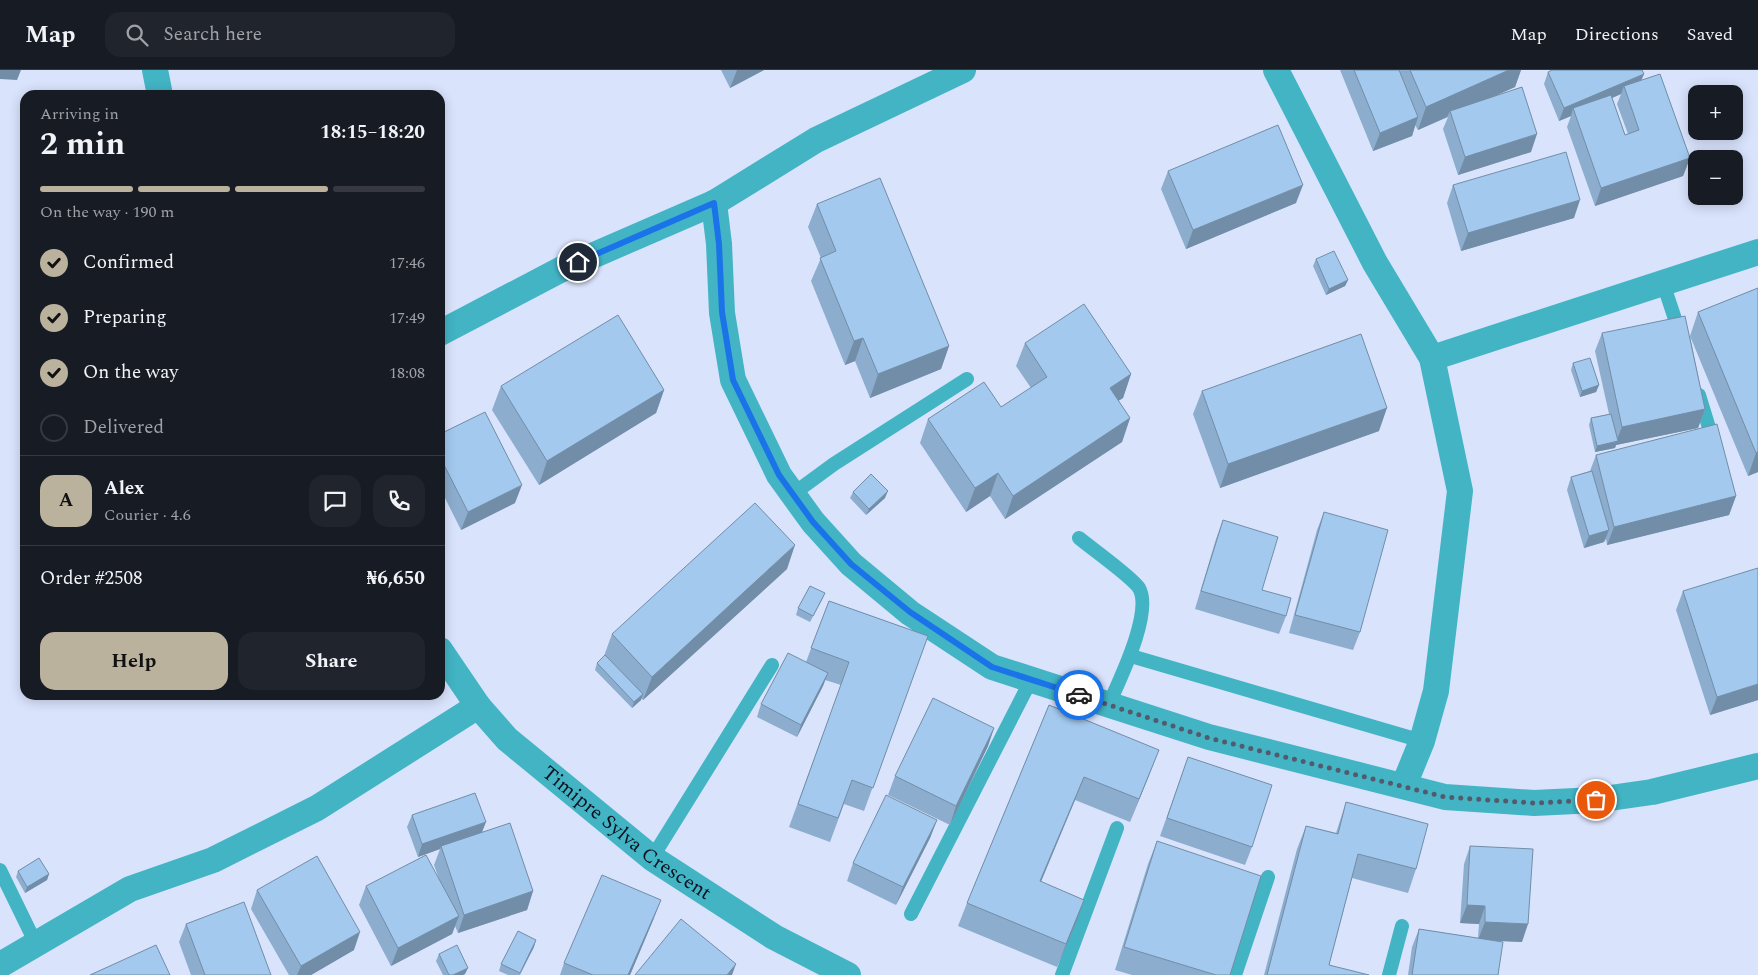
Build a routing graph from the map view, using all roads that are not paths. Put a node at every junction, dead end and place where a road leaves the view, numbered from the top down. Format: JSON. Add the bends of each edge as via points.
{"nodes":[{"id":1,"x":155,"y":70,"type":"edge"},
{"id":2,"x":963,"y":70,"type":"edge"},
{"id":3,"x":1276,"y":70,"type":"edge"},
{"id":4,"x":159,"y":90,"type":"edge"},
{"id":5,"x":714,"y":203,"type":"junction"},
{"id":6,"x":1758,"y":252,"type":"edge"},
{"id":7,"x":1663,"y":283,"type":"junction"},
{"id":8,"x":445,"y":330,"type":"edge"},
{"id":9,"x":1684,"y":348,"type":"edge"},
{"id":10,"x":1432,"y":358,"type":"junction"},
{"id":11,"x":967,"y":379,"type":"dead end"},
{"id":12,"x":1696,"y":386,"type":"edge"},
{"id":13,"x":1720,"y":461,"type":"edge"},
{"id":14,"x":794,"y":494,"type":"junction"},
{"id":15,"x":1080,"y":538,"type":"dead end"},
{"id":16,"x":1131,"y":656,"type":"junction"},
{"id":17,"x":445,"y":657,"type":"edge"},
{"id":18,"x":772,"y":665,"type":"dead end"},
{"id":19,"x":1030,"y":680,"type":"junction"},
{"id":20,"x":1109,"y":704,"type":"junction"},
{"id":21,"x":478,"y":706,"type":"junction"},
{"id":22,"x":1422,"y":741,"type":"junction"},
{"id":23,"x":1758,"y":766,"type":"edge"},
{"id":24,"x":1404,"y":785,"type":"junction"},
{"id":25,"x":1117,"y":828,"type":"dead end"},
{"id":26,"x":652,"y":858,"type":"junction"},
{"id":27,"x":0,"y":870,"type":"edge"},
{"id":28,"x":1268,"y":877,"type":"dead end"},
{"id":29,"x":911,"y":914,"type":"dead end"},
{"id":30,"x":1402,"y":926,"type":"dead end"},
{"id":31,"x":36,"y":944,"type":"junction"},
{"id":32,"x":0,"y":965,"type":"edge"},
{"id":33,"x":848,"y":975,"type":"edge"},
{"id":34,"x":1062,"y":975,"type":"edge"},
{"id":35,"x":1234,"y":975,"type":"edge"},
{"id":36,"x":1389,"y":975,"type":"edge"}],
"edges":[{"from":1,"to":4,"type":"street"},
{"from":2,"to":5,"type":"street","via":[[816,140]]},
{"from":3,"to":10,"type":"street","via":[[1375,263]]},
{"from":5,"to":8,"type":"street","via":[[562,269]]},
{"from":5,"to":14,"type":"street","via":[[722,312],[733,380],[779,475]]},
{"from":6,"to":7,"type":"street"},
{"from":7,"to":9,"type":"lane"},
{"from":7,"to":10,"type":"street"},
{"from":10,"to":22,"type":"street","via":[[1460,491],[1436,691]]},
{"from":11,"to":14,"type":"lane","via":[[842,459]]},
{"from":12,"to":13,"type":"lane"},
{"from":14,"to":19,"type":"street","via":[[813,522],[851,564],[910,612],[992,667]]},
{"from":15,"to":16,"type":"lane","via":[[1138,586],[1144,600]]},
{"from":16,"to":20,"type":"lane"},
{"from":16,"to":22,"type":"lane"},
{"from":17,"to":21,"type":"street","name":"Timipre Sylva Crescent"},
{"from":18,"to":26,"type":"lane"},
{"from":19,"to":20,"type":"street"},
{"from":19,"to":29,"type":"lane"},
{"from":20,"to":24,"type":"street","via":[[1209,738]]},
{"from":21,"to":26,"type":"street","name":"Timipre Sylva Crescent","via":[[507,739]]},
{"from":21,"to":31,"type":"street","via":[[318,808],[213,860],[130,889]]},
{"from":22,"to":24,"type":"street"},
{"from":23,"to":24,"type":"street","via":[[1652,792],[1596,800],[1534,803],[1445,797]]},
{"from":25,"to":34,"type":"lane"},
{"from":26,"to":33,"type":"street","name":"Timipre Sylva Crescent","via":[[774,937]]},
{"from":27,"to":31,"type":"lane"},
{"from":28,"to":35,"type":"lane"},
{"from":30,"to":36,"type":"lane"},
{"from":31,"to":32,"type":"street"}]}
